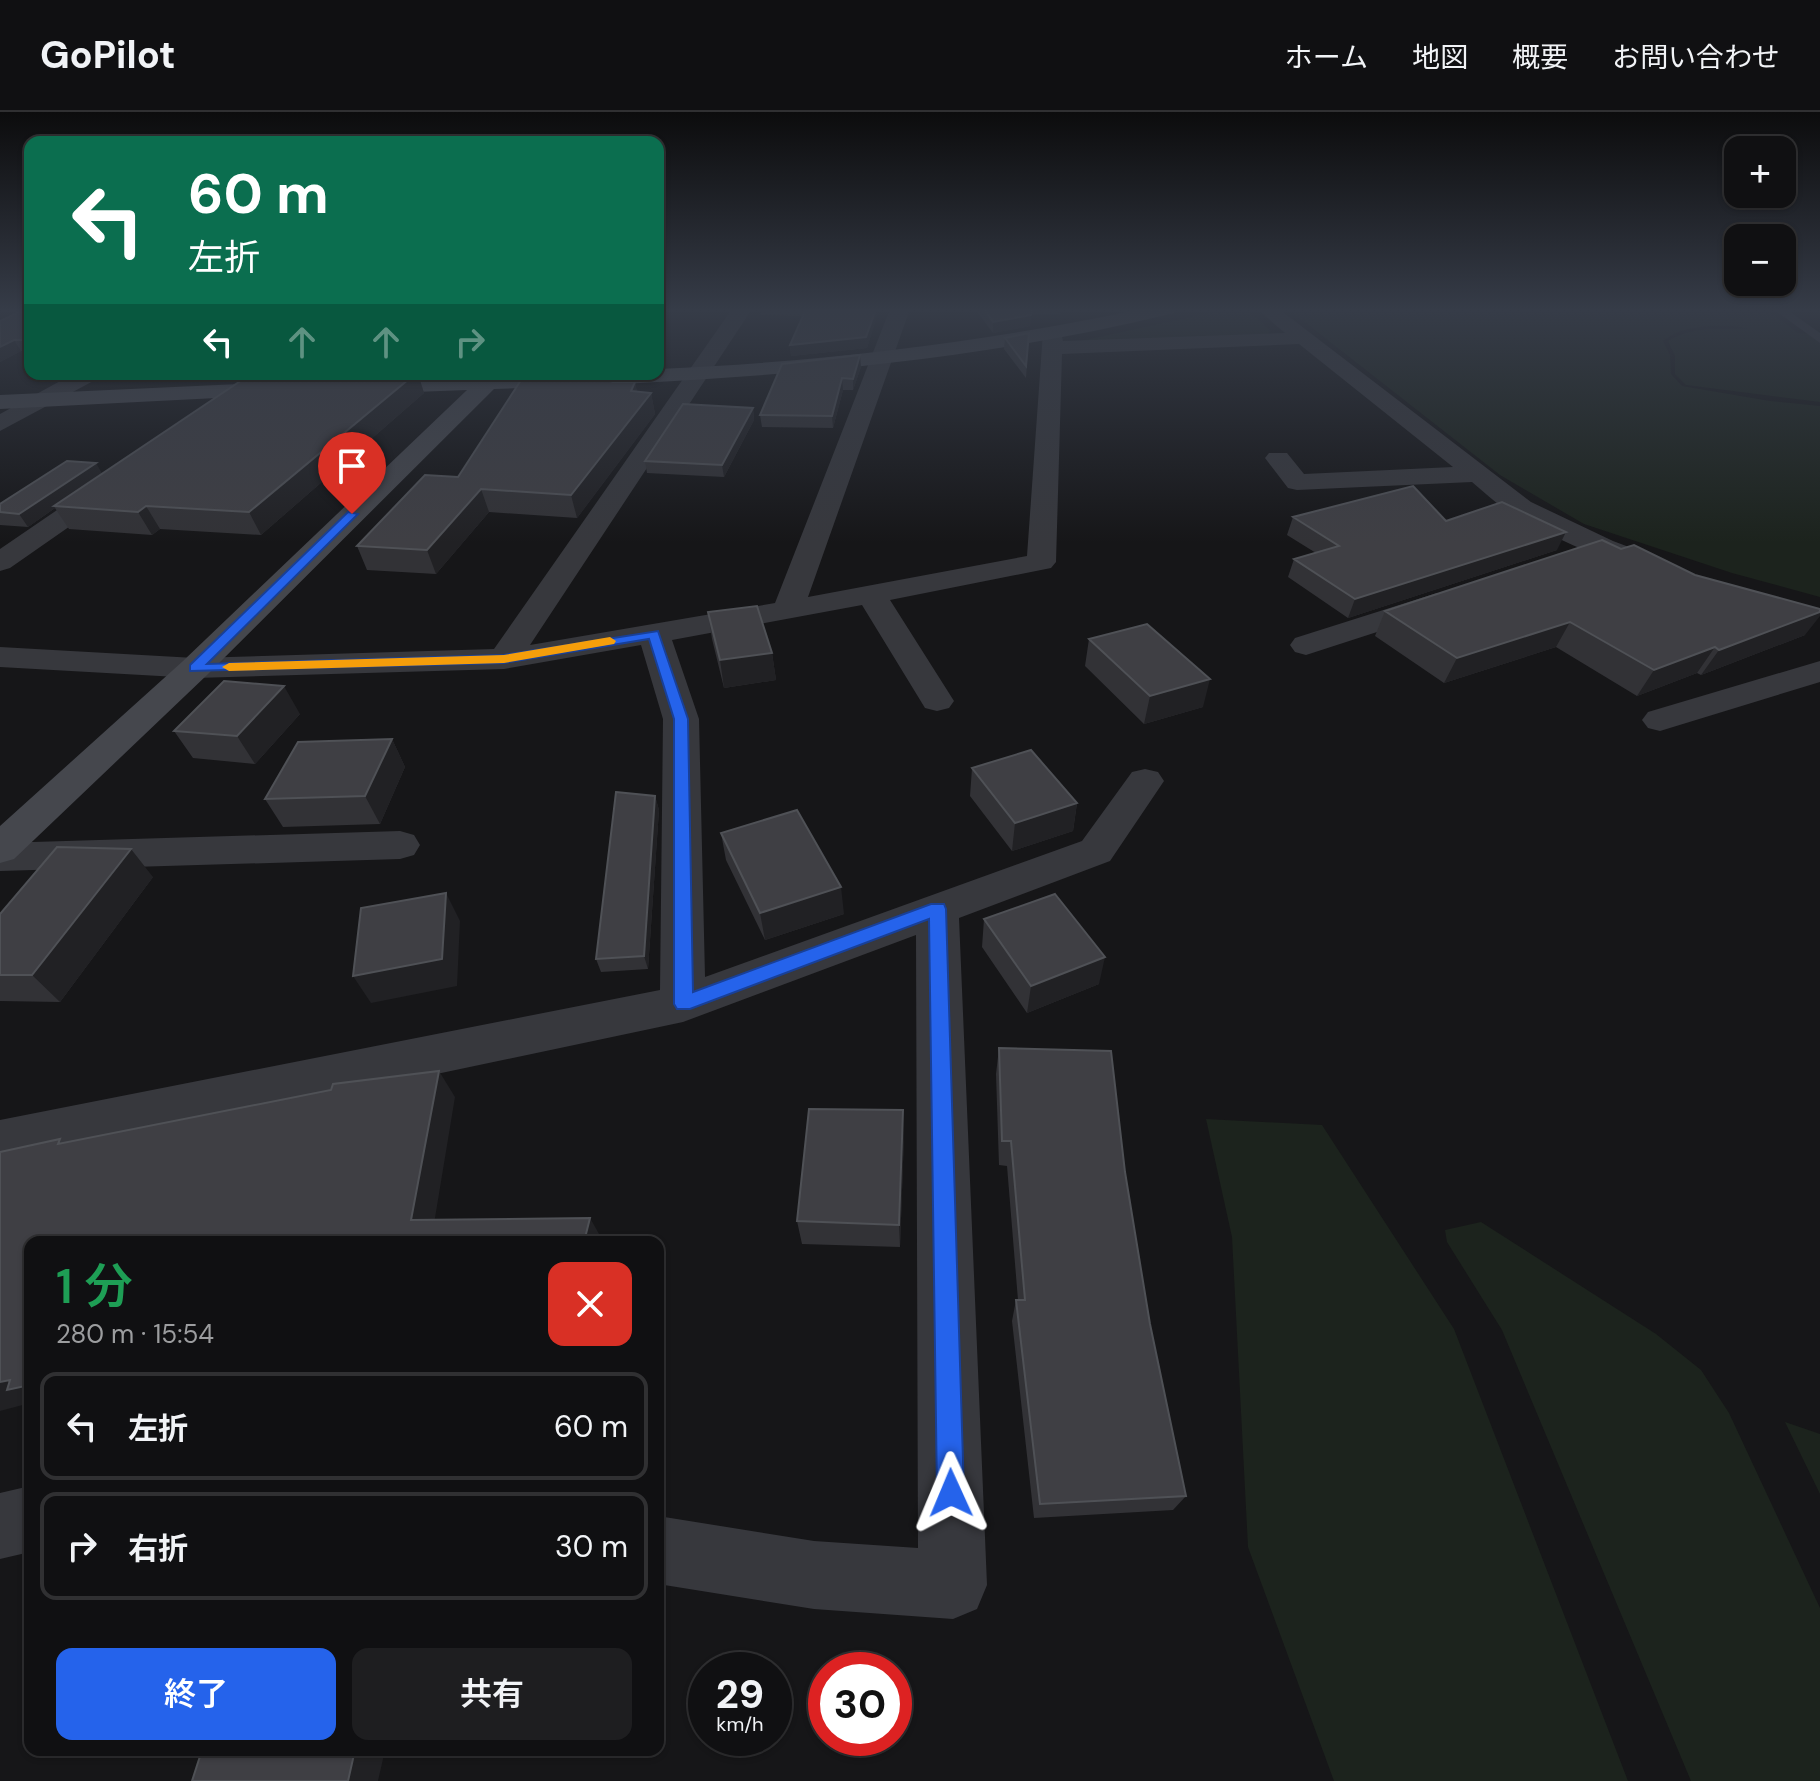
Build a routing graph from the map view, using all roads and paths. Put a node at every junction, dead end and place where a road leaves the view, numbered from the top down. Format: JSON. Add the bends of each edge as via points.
{"nodes":[{"id":1,"x":66,"y":387,"type":"edge"},
{"id":2,"x":252,"y":387,"type":"edge"},
{"id":3,"x":354,"y":387,"type":"edge"},
{"id":4,"x":483,"y":387,"type":"edge"},
{"id":5,"x":691,"y":387,"type":"edge"},
{"id":6,"x":871,"y":387,"type":"edge"},
{"id":7,"x":1050,"y":387,"type":"edge"},
{"id":8,"x":1364,"y":387,"type":"edge"},
{"id":9,"x":337,"y":388,"type":"edge"},
{"id":10,"x":307,"y":389,"type":"edge"},
{"id":11,"x":247,"y":390,"type":"junction"},
{"id":12,"x":43,"y":400,"type":"junction"},
{"id":13,"x":0,"y":402,"type":"edge"},
{"id":14,"x":0,"y":424,"type":"edge"},
{"id":15,"x":195,"y":426,"type":"edge"},
{"id":16,"x":1278,"y":458,"type":"dead end"},
{"id":17,"x":130,"y":471,"type":"edge"},
{"id":18,"x":1477,"y":474,"type":"junction"},
{"id":19,"x":1603,"y":547,"type":"junction"},
{"id":20,"x":0,"y":562,"type":"edge"},
{"id":21,"x":1558,"y":562,"type":"edge"},
{"id":22,"x":1676,"y":575,"type":"edge"},
{"id":23,"x":1469,"y":591,"type":"edge"},
{"id":24,"x":871,"y":594,"type":"junction"},
{"id":25,"x":788,"y":610,"type":"junction"},
{"id":26,"x":654,"y":634,"type":"junction"},
{"id":27,"x":1306,"y":645,"type":"dead end"},
{"id":28,"x":0,"y":657,"type":"edge"},
{"id":29,"x":504,"y":659,"type":"junction"},
{"id":30,"x":195,"y":668,"type":"junction"},
{"id":31,"x":1820,"y":671,"type":"edge"},
{"id":32,"x":937,"y":701,"type":"dead end"},
{"id":33,"x":1660,"y":720,"type":"dead end"},
{"id":34,"x":1145,"y":781,"type":"dead end"},
{"id":35,"x":400,"y":845,"type":"dead end"},
{"id":36,"x":0,"y":849,"type":"edge"},
{"id":37,"x":0,"y":857,"type":"edge"},
{"id":38,"x":937,"y":909,"type":"junction"},
{"id":39,"x":683,"y":1004,"type":"junction"},
{"id":40,"x":0,"y":1143,"type":"edge"},
{"id":41,"x":24,"y":1520,"type":"edge"},
{"id":42,"x":0,"y":1526,"type":"edge"},
{"id":43,"x":664,"y":1551,"type":"edge"}],
"edges":[{"from":1,"to":12,"type":"street"},
{"from":2,"to":11,"type":"street"},
{"from":3,"to":9,"type":"street"},
{"from":4,"to":30,"type":"street"},
{"from":5,"to":29,"type":"street"},
{"from":6,"to":25,"type":"street"},
{"from":7,"to":24,"type":"street","via":[[1041,562]]},
{"from":8,"to":18,"type":"street"},
{"from":10,"to":11,"type":"street"},
{"from":11,"to":12,"type":"street"},
{"from":11,"to":15,"type":"street"},
{"from":12,"to":13,"type":"street"},
{"from":12,"to":14,"type":"street"},
{"from":16,"to":18,"type":"street","via":[[1297,482]]},
{"from":17,"to":20,"type":"street"},
{"from":18,"to":19,"type":"street","via":[[1521,508]]},
{"from":19,"to":21,"type":"street"},
{"from":19,"to":22,"type":"street"},
{"from":23,"to":27,"type":"street"},
{"from":24,"to":25,"type":"street"},
{"from":24,"to":32,"type":"street"},
{"from":25,"to":26,"type":"street"},
{"from":26,"to":29,"type":"street"},
{"from":26,"to":39,"type":"street","via":[[681,719]]},
{"from":28,"to":30,"type":"street"},
{"from":29,"to":30,"type":"street"},
{"from":30,"to":36,"type":"street"},
{"from":31,"to":33,"type":"street"},
{"from":34,"to":38,"type":"street","via":[[1096,851]]},
{"from":35,"to":37,"type":"street"},
{"from":38,"to":39,"type":"street"},
{"from":38,"to":43,"type":"street","via":[[953,1585],[814,1575]]},
{"from":39,"to":40,"type":"street"},
{"from":41,"to":42,"type":"street"}]}
